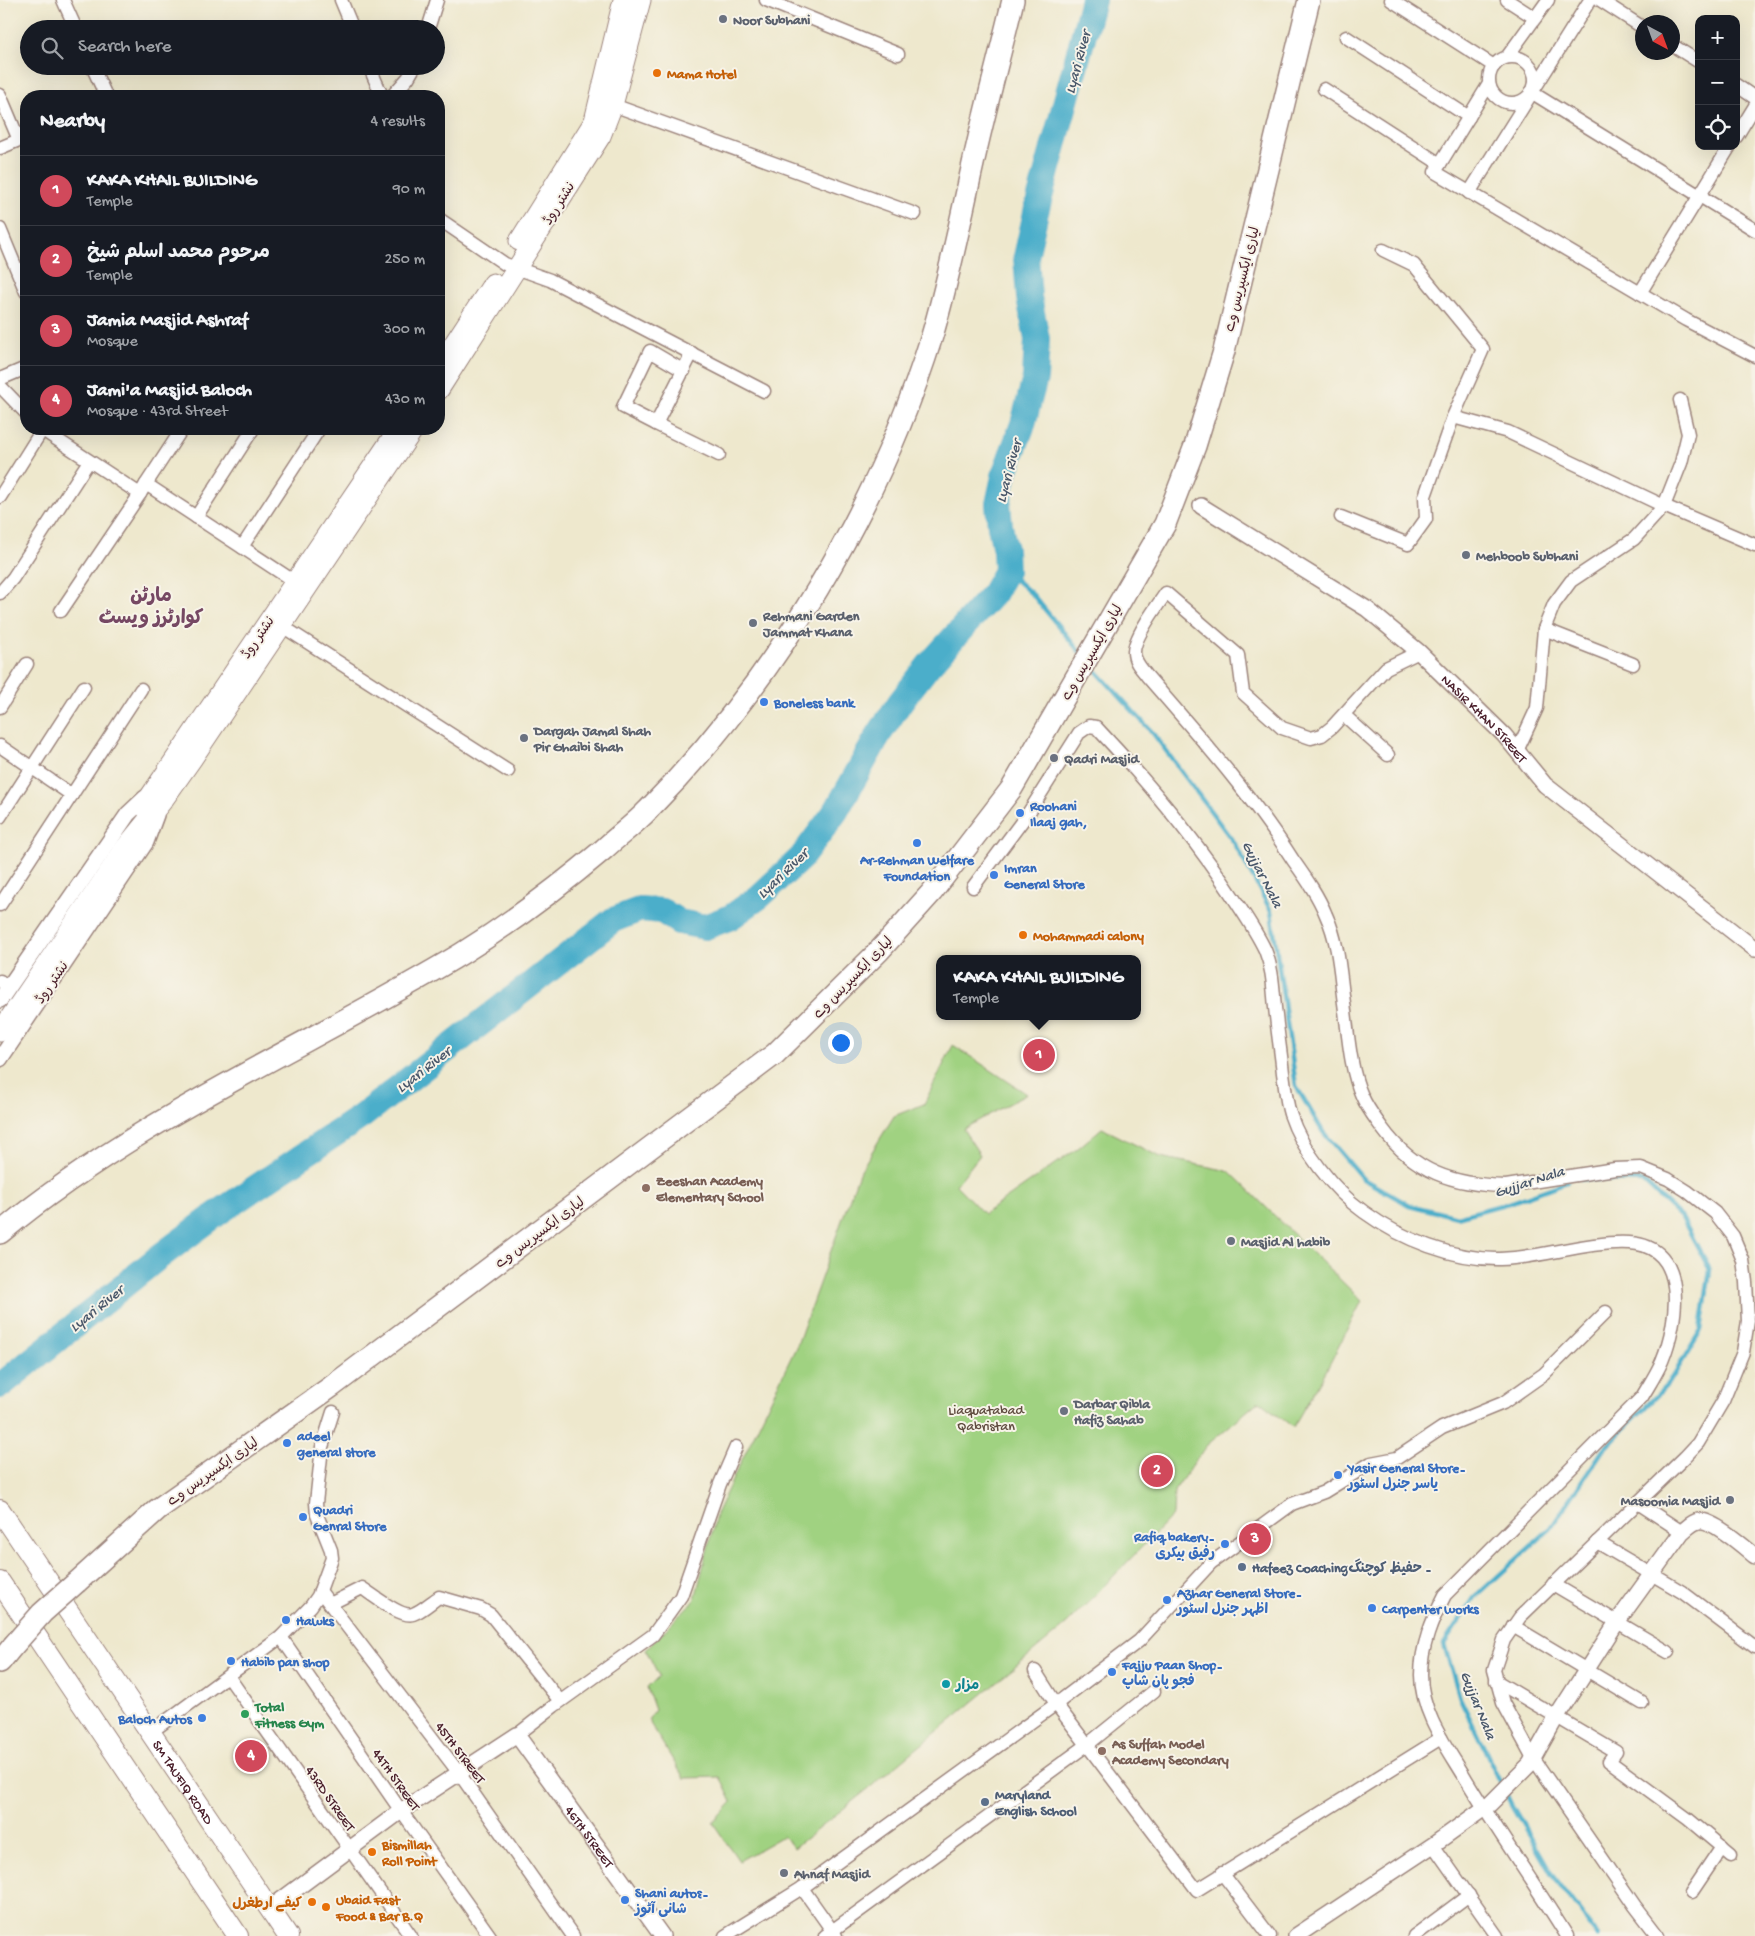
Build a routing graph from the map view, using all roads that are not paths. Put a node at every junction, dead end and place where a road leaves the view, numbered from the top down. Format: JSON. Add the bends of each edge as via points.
{"nodes":[{"id":1,"x":64,"y":0,"type":"edge"},
{"id":2,"x":341,"y":0,"type":"edge"},
{"id":3,"x":438,"y":0,"type":"edge"},
{"id":4,"x":623,"y":0,"type":"edge"},
{"id":5,"x":641,"y":0,"type":"edge"},
{"id":6,"x":766,"y":0,"type":"edge"},
{"id":7,"x":1013,"y":0,"type":"edge"},
{"id":8,"x":1309,"y":0,"type":"edge"},
{"id":9,"x":1391,"y":0,"type":"edge"},
{"id":10,"x":1507,"y":0,"type":"edge"},
{"id":11,"x":1548,"y":0,"type":"edge"},
{"id":12,"x":1590,"y":0,"type":"edge"},
{"id":13,"x":1600,"y":0,"type":"edge"},
{"id":14,"x":1536,"y":18,"type":"junction"},
{"id":15,"x":72,"y":20,"type":"edge"},
{"id":16,"x":349,"y":20,"type":"edge"},
{"id":17,"x":431,"y":20,"type":"edge"},
{"id":18,"x":1635,"y":22,"type":"edge"},
{"id":19,"x":1346,"y":37,"type":"dead end"},
{"id":20,"x":1680,"y":50,"type":"edge"},
{"id":21,"x":898,"y":54,"type":"dead end"},
{"id":22,"x":1507,"y":57,"type":"junction"},
{"id":23,"x":1696,"y":60,"type":"edge"},
{"id":24,"x":1494,"y":66,"type":"junction"},
{"id":25,"x":96,"y":75,"type":"edge"},
{"id":26,"x":373,"y":75,"type":"edge"},
{"id":27,"x":410,"y":75,"type":"edge"},
{"id":28,"x":1489,"y":84,"type":"junction"},
{"id":29,"x":1740,"y":88,"type":"edge"},
{"id":30,"x":1324,"y":89,"type":"dead end"},
{"id":31,"x":103,"y":90,"type":"edge"},
{"id":32,"x":379,"y":90,"type":"edge"},
{"id":33,"x":397,"y":90,"type":"edge"},
{"id":34,"x":1531,"y":92,"type":"junction"},
{"id":35,"x":0,"y":95,"type":"edge"},
{"id":36,"x":1755,"y":98,"type":"edge"},
{"id":37,"x":613,"y":105,"type":"junction"},
{"id":38,"x":1755,"y":106,"type":"edge"},
{"id":39,"x":1469,"y":117,"type":"junction"},
{"id":40,"x":1740,"y":130,"type":"edge"},
{"id":41,"x":20,"y":132,"type":"edge"},
{"id":42,"x":20,"y":139,"type":"edge"},
{"id":43,"x":0,"y":148,"type":"edge"},
{"id":44,"x":1728,"y":150,"type":"edge"},
{"id":45,"x":1440,"y":164,"type":"junction"},
{"id":46,"x":1470,"y":193,"type":"junction"},
{"id":47,"x":1700,"y":196,"type":"junction"},
{"id":48,"x":915,"y":214,"type":"dead end"},
{"id":49,"x":445,"y":224,"type":"edge"},
{"id":50,"x":0,"y":229,"type":"edge"},
{"id":51,"x":1755,"y":230,"type":"edge"},
{"id":52,"x":1383,"y":250,"type":"dead end"},
{"id":53,"x":511,"y":266,"type":"junction"},
{"id":54,"x":20,"y":277,"type":"edge"},
{"id":55,"x":1640,"y":293,"type":"junction"},
{"id":56,"x":692,"y":353,"type":"junction"},
{"id":57,"x":1755,"y":356,"type":"edge"},
{"id":58,"x":445,"y":358,"type":"edge"},
{"id":59,"x":20,"y":371,"type":"edge"},
{"id":60,"x":684,"y":371,"type":"junction"},
{"id":61,"x":0,"y":379,"type":"edge"},
{"id":62,"x":445,"y":380,"type":"edge"},
{"id":63,"x":0,"y":386,"type":"edge"},
{"id":64,"x":764,"y":391,"type":"dead end"},
{"id":65,"x":1680,"y":400,"type":"dead end"},
{"id":66,"x":20,"y":407,"type":"edge"},
{"id":67,"x":1453,"y":417,"type":"junction"},
{"id":68,"x":656,"y":424,"type":"junction"},
{"id":69,"x":39,"y":435,"type":"edge"},
{"id":70,"x":50,"y":435,"type":"edge"},
{"id":71,"x":178,"y":435,"type":"edge"},
{"id":72,"x":249,"y":435,"type":"edge"},
{"id":73,"x":315,"y":435,"type":"edge"},
{"id":74,"x":394,"y":435,"type":"edge"},
{"id":75,"x":410,"y":435,"type":"edge"},
{"id":76,"x":719,"y":455,"type":"dead end"},
{"id":77,"x":89,"y":461,"type":"junction"},
{"id":78,"x":143,"y":489,"type":"junction"},
{"id":79,"x":0,"y":497,"type":"edge"},
{"id":80,"x":1201,"y":506,"type":"dead end"},
{"id":81,"x":1664,"y":506,"type":"junction"},
{"id":82,"x":196,"y":517,"type":"junction"},
{"id":83,"x":1341,"y":517,"type":"dead end"},
{"id":84,"x":1755,"y":545,"type":"edge"},
{"id":85,"x":242,"y":547,"type":"junction"},
{"id":86,"x":295,"y":582,"type":"junction"},
{"id":87,"x":0,"y":593,"type":"edge"},
{"id":88,"x":61,"y":611,"type":"dead end"},
{"id":89,"x":282,"y":626,"type":"junction"},
{"id":90,"x":1544,"y":629,"type":"junction"},
{"id":91,"x":1419,"y":652,"type":"junction"},
{"id":92,"x":27,"y":664,"type":"dead end"},
{"id":93,"x":1633,"y":664,"type":"dead end"},
{"id":94,"x":84,"y":687,"type":"dead end"},
{"id":95,"x":141,"y":689,"type":"dead end"},
{"id":96,"x":0,"y":707,"type":"edge"},
{"id":97,"x":1344,"y":715,"type":"junction"},
{"id":98,"x":0,"y":746,"type":"edge"},
{"id":99,"x":1517,"y":751,"type":"junction"},
{"id":100,"x":1388,"y":755,"type":"dead end"},
{"id":101,"x":32,"y":768,"type":"junction"},
{"id":102,"x":508,"y":771,"type":"dead end"},
{"id":103,"x":72,"y":795,"type":"junction"},
{"id":104,"x":152,"y":799,"type":"junction"},
{"id":105,"x":0,"y":817,"type":"edge"},
{"id":106,"x":973,"y":887,"type":"dead end"},
{"id":107,"x":0,"y":905,"type":"edge"},
{"id":108,"x":1755,"y":948,"type":"edge"},
{"id":109,"x":4,"y":984,"type":"edge"},
{"id":110,"x":0,"y":1000,"type":"edge"},
{"id":111,"x":0,"y":1032,"type":"edge"},
{"id":112,"x":0,"y":1059,"type":"edge"},
{"id":113,"x":0,"y":1233,"type":"edge"},
{"id":114,"x":1606,"y":1312,"type":"dead end"},
{"id":115,"x":333,"y":1412,"type":"dead end"},
{"id":116,"x":736,"y":1447,"type":"dead end"},
{"id":117,"x":1638,"y":1504,"type":"junction"},
{"id":118,"x":0,"y":1510,"type":"edge"},
{"id":119,"x":1682,"y":1532,"type":"junction"},
{"id":120,"x":1597,"y":1542,"type":"junction"},
{"id":121,"x":1755,"y":1556,"type":"edge"},
{"id":122,"x":1651,"y":1574,"type":"junction"},
{"id":123,"x":0,"y":1582,"type":"edge"},
{"id":124,"x":1553,"y":1584,"type":"junction"},
{"id":125,"x":320,"y":1591,"type":"junction"},
{"id":126,"x":330,"y":1604,"type":"junction"},
{"id":127,"x":1617,"y":1622,"type":"junction"},
{"id":128,"x":1513,"y":1626,"type":"junction"},
{"id":129,"x":281,"y":1637,"type":"junction"},
{"id":130,"x":1755,"y":1647,"type":"edge"},
{"id":131,"x":1668,"y":1652,"type":"dead end"},
{"id":132,"x":0,"y":1662,"type":"edge"},
{"id":133,"x":1586,"y":1670,"type":"junction"},
{"id":134,"x":1035,"y":1671,"type":"dead end"},
{"id":135,"x":228,"y":1676,"type":"junction"},
{"id":136,"x":1496,"y":1681,"type":"junction"},
{"id":137,"x":1154,"y":1691,"type":"dead end"},
{"id":138,"x":560,"y":1701,"type":"junction"},
{"id":139,"x":1642,"y":1702,"type":"dead end"},
{"id":140,"x":1056,"y":1704,"type":"junction"},
{"id":141,"x":1557,"y":1716,"type":"junction"},
{"id":142,"x":151,"y":1732,"type":"junction"},
{"id":143,"x":517,"y":1735,"type":"junction"},
{"id":144,"x":1441,"y":1738,"type":"junction"},
{"id":145,"x":1087,"y":1745,"type":"junction"},
{"id":146,"x":1532,"y":1761,"type":"junction"},
{"id":147,"x":459,"y":1773,"type":"junction"},
{"id":148,"x":1487,"y":1806,"type":"junction"},
{"id":149,"x":401,"y":1811,"type":"junction"},
{"id":150,"x":1432,"y":1845,"type":"junction"},
{"id":151,"x":349,"y":1849,"type":"junction"},
{"id":152,"x":1222,"y":1873,"type":"junction"},
{"id":153,"x":802,"y":1888,"type":"junction"},
{"id":154,"x":1691,"y":1893,"type":"dead end"},
{"id":155,"x":1469,"y":1895,"type":"junction"},
{"id":156,"x":269,"y":1909,"type":"junction"},
{"id":157,"x":831,"y":1934,"type":"edge"},
{"id":158,"x":238,"y":1936,"type":"edge"},
{"id":159,"x":288,"y":1936,"type":"edge"},
{"id":160,"x":410,"y":1936,"type":"edge"},
{"id":161,"x":490,"y":1936,"type":"edge"},
{"id":162,"x":573,"y":1936,"type":"edge"},
{"id":163,"x":662,"y":1936,"type":"edge"},
{"id":164,"x":726,"y":1936,"type":"edge"},
{"id":165,"x":1270,"y":1936,"type":"edge"},
{"id":166,"x":1296,"y":1936,"type":"edge"},
{"id":167,"x":1414,"y":1936,"type":"edge"},
{"id":168,"x":1498,"y":1936,"type":"edge"},
{"id":169,"x":1567,"y":1936,"type":"edge"},
{"id":170,"x":1658,"y":1936,"type":"edge"}],
"edges":[{"from":1,"to":15,"type":"street"},
{"from":2,"to":16,"type":"street"},
{"from":3,"to":17,"type":"street"},
{"from":4,"to":53,"type":"main road","name":"نشتر روڈ","via":[[594,120]]},
{"from":5,"to":37,"type":"main road","name":"نشتر روڈ"},
{"from":6,"to":21,"type":"street"},
{"from":7,"to":113,"type":"highway","via":[[973,163],[954,258],[906,410],[867,499],[818,588],[764,670],[708,744],[646,812],[578,871],[503,926],[423,976],[139,1133],[64,1182]]},
{"from":8,"to":132,"type":"highway","name":"لیاری ایکسپریس وے","bridge":true,"via":[[1224,351],[1196,446],[1165,524],[1012,788],[932,892],[879,951],[775,1054],[331,1387],[158,1510],[42,1613]]},
{"from":9,"to":24,"type":"street"},
{"from":10,"to":14,"type":"street"},
{"from":11,"to":14,"type":"street"},
{"from":12,"to":34,"type":"street"},
{"from":13,"to":18,"type":"street"},
{"from":14,"to":22,"type":"street"},
{"from":19,"to":39,"type":"street"},
{"from":20,"to":23,"type":"street"},
{"from":22,"to":24,"type":"street"},
{"from":22,"to":34,"type":"street","via":[[1523,60],[1532,68],[1535,84]]},
{"from":24,"to":28,"type":"street"},
{"from":25,"to":31,"type":"street"},
{"from":26,"to":32,"type":"street"},
{"from":27,"to":33,"type":"street"},
{"from":28,"to":34,"type":"street","via":[[1497,98],[1510,103],[1525,99]]},
{"from":28,"to":39,"type":"street"},
{"from":29,"to":36,"type":"street"},
{"from":30,"to":45,"type":"street"},
{"from":34,"to":46,"type":"street"},
{"from":34,"to":47,"type":"street"},
{"from":35,"to":41,"type":"street"},
{"from":37,"to":48,"type":"street"},
{"from":37,"to":53,"type":"main road","name":"نشتر روڈ","via":[[601,136]]},
{"from":38,"to":40,"type":"street"},
{"from":39,"to":45,"type":"street"},
{"from":42,"to":43,"type":"street"},
{"from":44,"to":47,"type":"street"},
{"from":45,"to":46,"type":"street","via":[[1435,172]]},
{"from":46,"to":55,"type":"street"},
{"from":47,"to":51,"type":"street"},
{"from":47,"to":55,"type":"street"},
{"from":49,"to":53,"type":"street"},
{"from":50,"to":54,"type":"street"},
{"from":52,"to":67,"type":"street","via":[[1414,265],[1483,349]]},
{"from":53,"to":56,"type":"street","via":[[550,280]]},
{"from":53,"to":58,"type":"main road","name":"نشتر روڈ"},
{"from":53,"to":62,"type":"main road","name":"نشتر روڈ"},
{"from":55,"to":57,"type":"street"},
{"from":56,"to":60,"type":"street"},
{"from":56,"to":64,"type":"street"},
{"from":59,"to":61,"type":"street"},
{"from":60,"to":68,"type":"street"},
{"from":60,"to":68,"type":"street","via":[[650,351],[623,407]]},
{"from":63,"to":66,"type":"street"},
{"from":65,"to":81,"type":"street","via":[[1688,434],[1681,463]]},
{"from":67,"to":81,"type":"street","via":[[1508,432]]},
{"from":67,"to":83,"type":"street","via":[[1425,496],[1426,519],[1408,544]]},
{"from":68,"to":76,"type":"street"},
{"from":69,"to":79,"type":"street"},
{"from":70,"to":77,"type":"street"},
{"from":71,"to":78,"type":"street"},
{"from":72,"to":82,"type":"street"},
{"from":73,"to":85,"type":"street"},
{"from":74,"to":86,"type":"main road","name":"نشتر روڈ"},
{"from":75,"to":89,"type":"main road","name":"نشتر روڈ"},
{"from":77,"to":78,"type":"street"},
{"from":77,"to":87,"type":"street"},
{"from":78,"to":82,"type":"street"},
{"from":78,"to":88,"type":"street"},
{"from":80,"to":91,"type":"street","name":"NASIR KHAN STREET","via":[[1367,609]]},
{"from":81,"to":84,"type":"street"},
{"from":81,"to":90,"type":"street","via":[[1634,539],[1571,581],[1554,604]]},
{"from":82,"to":85,"type":"street"},
{"from":85,"to":86,"type":"street"},
{"from":86,"to":104,"type":"main road","name":"نشتر روڈ"},
{"from":89,"to":102,"type":"street"},
{"from":89,"to":104,"type":"main road","name":"نشتر روڈ"},
{"from":90,"to":93,"type":"street"},
{"from":90,"to":99,"type":"street","via":[[1536,708]]},
{"from":91,"to":97,"type":"street","via":[[1386,668]]},
{"from":91,"to":99,"type":"street","name":"NASIR KHAN STREET"},
{"from":92,"to":96,"type":"street"},
{"from":94,"to":101,"type":"street"},
{"from":95,"to":103,"type":"street"},
{"from":97,"to":100,"type":"street"},
{"from":97,"to":117,"type":"street","via":[[1322,735],[1311,738],[1282,728],[1243,693],[1238,655],[1166,593],[1135,646],[1137,662],[1259,810],[1327,915],[1339,959],[1355,1074],[1362,1096],[1373,1116],[1403,1153],[1425,1169],[1448,1178],[1488,1186],[1641,1168],[1687,1191],[1715,1213],[1733,1236],[1746,1282],[1748,1322],[1743,1352],[1723,1401],[1698,1443]]},
{"from":98,"to":101,"type":"street"},
{"from":99,"to":108,"type":"street","name":"NASIR KHAN STREET","via":[[1545,785]]},
{"from":101,"to":103,"type":"street"},
{"from":101,"to":105,"type":"street"},
{"from":103,"to":107,"type":"street"},
{"from":104,"to":109,"type":"street","name":"نشتر روڈ","via":[[128,814]]},
{"from":104,"to":111,"type":"main road","name":"نشتر روڈ","via":[[124,849]]},
{"from":104,"to":112,"type":"street","name":"نشتر روڈ","via":[[146,842]]},
{"from":106,"to":144,"type":"street","via":[[1029,812],[1079,733],[1089,726],[1096,727],[1186,830],[1213,866],[1265,951],[1274,981],[1290,1114],[1309,1153],[1346,1199],[1383,1225],[1424,1243],[1461,1254],[1501,1259],[1628,1243],[1642,1245],[1665,1260],[1672,1273],[1675,1316],[1661,1364],[1642,1397],[1445,1595],[1433,1618],[1421,1675],[1424,1698]]},
{"from":109,"to":110,"type":"street","name":"نشتر روڈ"},
{"from":114,"to":140,"type":"street","via":[[1544,1374],[1503,1403],[1442,1428],[1398,1458],[1371,1463],[1324,1492],[1292,1504],[1211,1563],[1139,1641]]},
{"from":115,"to":125,"type":"street","via":[[322,1447],[316,1503],[332,1558]]},
{"from":116,"to":138,"type":"street","via":[[681,1596],[653,1635]]},
{"from":117,"to":119,"type":"street"},
{"from":117,"to":120,"type":"street"},
{"from":118,"to":142,"type":"highway","name":"SM TAUFIQ ROAD"},
{"from":119,"to":121,"type":"street","via":[[1699,1521],[1709,1522]]},
{"from":119,"to":122,"type":"street"},
{"from":120,"to":122,"type":"street"},
{"from":120,"to":124,"type":"street"},
{"from":122,"to":127,"type":"street"},
{"from":122,"to":130,"type":"street","via":[[1682,1592]]},
{"from":123,"to":158,"type":"highway"},
{"from":124,"to":127,"type":"street"},
{"from":124,"to":128,"type":"street"},
{"from":125,"to":126,"type":"street","name":"45TH STREET"},
{"from":125,"to":129,"type":"street","via":[[311,1606]]},
{"from":126,"to":138,"type":"street","via":[[362,1588],[406,1614],[412,1615],[439,1597],[481,1609],[491,1615]]},
{"from":126,"to":147,"type":"street","name":"45TH STREET"},
{"from":127,"to":131,"type":"street"},
{"from":127,"to":133,"type":"street"},
{"from":128,"to":133,"type":"street"},
{"from":128,"to":136,"type":"street","via":[[1498,1655],[1494,1670]]},
{"from":129,"to":135,"type":"street"},
{"from":129,"to":149,"type":"street","name":"44TH STREET"},
{"from":133,"to":139,"type":"street"},
{"from":133,"to":141,"type":"street"},
{"from":134,"to":140,"type":"street"},
{"from":135,"to":142,"type":"street"},
{"from":135,"to":151,"type":"street","name":"43RD STREET"},
{"from":136,"to":141,"type":"street"},
{"from":136,"to":146,"type":"street"},
{"from":137,"to":145,"type":"street"},
{"from":138,"to":143,"type":"street"},
{"from":140,"to":145,"type":"street"},
{"from":140,"to":153,"type":"street"},
{"from":141,"to":146,"type":"street"},
{"from":141,"to":154,"type":"street","via":[[1616,1752],[1609,1761],[1688,1818],[1727,1851]]},
{"from":142,"to":156,"type":"highway","name":"SM TAUFIQ ROAD"},
{"from":143,"to":147,"type":"street"},
{"from":143,"to":163,"type":"street","name":"46TH STREET"},
{"from":144,"to":148,"type":"street"},
{"from":144,"to":152,"type":"street"},
{"from":145,"to":152,"type":"street","via":[[1197,1890]]},
{"from":145,"to":157,"type":"street"},
{"from":146,"to":148,"type":"street"},
{"from":146,"to":170,"type":"street"},
{"from":147,"to":149,"type":"street"},
{"from":147,"to":162,"type":"street","name":"45TH STREET"},
{"from":148,"to":150,"type":"street"},
{"from":148,"to":169,"type":"street"},
{"from":149,"to":151,"type":"street"},
{"from":149,"to":161,"type":"street","name":"44TH STREET"},
{"from":150,"to":155,"type":"street"},
{"from":150,"to":166,"type":"street"},
{"from":151,"to":156,"type":"street"},
{"from":151,"to":160,"type":"street","name":"43RD STREET"},
{"from":152,"to":165,"type":"street"},
{"from":153,"to":157,"type":"street"},
{"from":153,"to":164,"type":"street"},
{"from":155,"to":167,"type":"street"},
{"from":155,"to":168,"type":"street"},
{"from":156,"to":159,"type":"highway","name":"SM TAUFIQ ROAD"}]}
